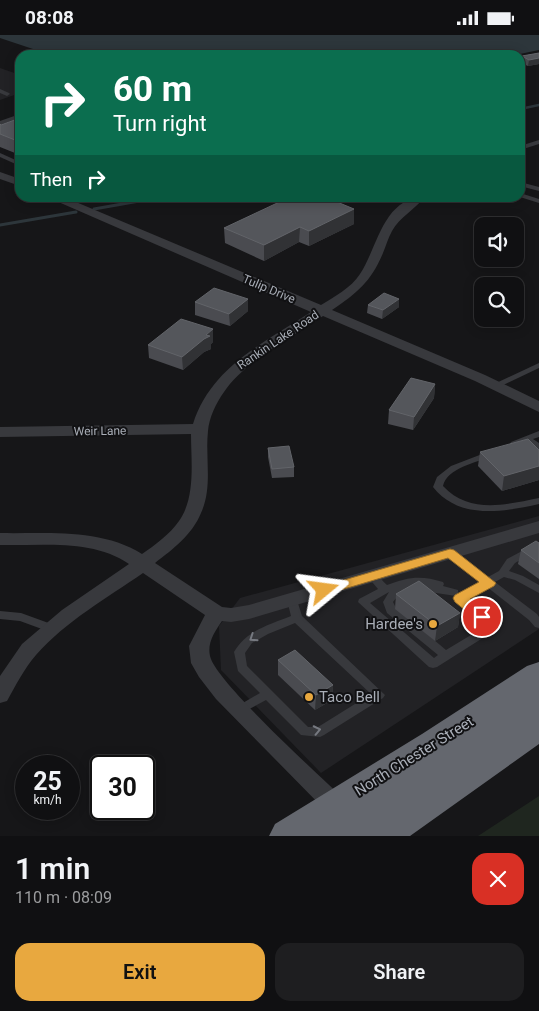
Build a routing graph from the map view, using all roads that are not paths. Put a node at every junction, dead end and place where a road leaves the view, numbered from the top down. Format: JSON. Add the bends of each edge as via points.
{"nodes":[{"id":1,"x":0,"y":91,"type":"edge"},
{"id":2,"x":6,"y":94,"type":"dead end"},
{"id":3,"x":15,"y":118,"type":"edge"},
{"id":4,"x":0,"y":123,"type":"edge"},
{"id":5,"x":539,"y":143,"type":"edge"},
{"id":6,"x":525,"y":147,"type":"edge"},
{"id":7,"x":0,"y":155,"type":"edge"},
{"id":8,"x":15,"y":162,"type":"edge"},
{"id":9,"x":0,"y":175,"type":"edge"},
{"id":10,"x":15,"y":181,"type":"edge"},
{"id":11,"x":525,"y":185,"type":"edge"},
{"id":12,"x":539,"y":189,"type":"edge"},
{"id":13,"x":525,"y":197,"type":"edge"},
{"id":14,"x":539,"y":201,"type":"edge"},
{"id":15,"x":65,"y":202,"type":"edge"},
{"id":16,"x":413,"y":202,"type":"edge"},
{"id":17,"x":321,"y":311,"type":"junction"},
{"id":18,"x":539,"y":365,"type":"edge"},
{"id":19,"x":496,"y":385,"type":"junction"},
{"id":20,"x":539,"y":407,"type":"edge"},
{"id":21,"x":200,"y":429,"type":"junction"},
{"id":22,"x":0,"y":432,"type":"edge"},
{"id":23,"x":539,"y":434,"type":"edge"},
{"id":24,"x":527,"y":439,"type":"junction"},
{"id":25,"x":539,"y":447,"type":"edge"},
{"id":26,"x":539,"y":501,"type":"edge"},
{"id":27,"x":539,"y":527,"type":"edge"},
{"id":28,"x":0,"y":539,"type":"edge"},
{"id":29,"x":539,"y":545,"type":"edge"},
{"id":30,"x":450,"y":553,"type":"junction"},
{"id":31,"x":144,"y":563,"type":"junction"},
{"id":32,"x":504,"y":573,"type":"junction"},
{"id":33,"x":378,"y":583,"type":"junction"},
{"id":34,"x":489,"y":583,"type":"junction"},
{"id":35,"x":539,"y":589,"type":"edge"},
{"id":36,"x":457,"y":596,"type":"junction"},
{"id":37,"x":292,"y":600,"type":"junction"},
{"id":38,"x":217,"y":613,"type":"junction"},
{"id":39,"x":0,"y":615,"type":"edge"},
{"id":40,"x":297,"y":618,"type":"junction"},
{"id":41,"x":537,"y":620,"type":"edge"},
{"id":42,"x":50,"y":628,"type":"junction"},
{"id":43,"x":446,"y":656,"type":"junction"},
{"id":44,"x":539,"y":675,"type":"edge"},
{"id":45,"x":539,"y":689,"type":"edge"},
{"id":46,"x":267,"y":694,"type":"junction"},
{"id":47,"x":0,"y":695,"type":"edge"},
{"id":48,"x":240,"y":710,"type":"junction"},
{"id":49,"x":539,"y":725,"type":"edge"},
{"id":50,"x":338,"y":821,"type":"edge"},
{"id":51,"x":289,"y":836,"type":"edge"},
{"id":52,"x":380,"y":836,"type":"edge"}],
"edges":[{"from":1,"to":2,"type":"lane"},
{"from":3,"to":4,"type":"lane"},
{"from":5,"to":6,"type":"lane"},
{"from":7,"to":8,"type":"lane"},
{"from":9,"to":10,"type":"street"},
{"from":11,"to":12,"type":"lane"},
{"from":13,"to":14,"type":"lane"},
{"from":15,"to":17,"type":"street","name":"Tulip Drive"},
{"from":16,"to":17,"type":"street","name":"Rankin Lake Road","via":[[389,225],[365,277],[346,296]]},
{"from":17,"to":19,"type":"street","name":"Tulip Drive"},
{"from":17,"to":21,"type":"street","name":"Rankin Lake Road","via":[[225,378],[215,391]]},
{"from":18,"to":19,"type":"lane"},
{"from":19,"to":20,"type":"street","name":"Tulip Drive"},
{"from":21,"to":22,"type":"street","name":"Weir Lane"},
{"from":21,"to":31,"type":"street","name":"Rankin Lake Road","via":[[195,510],[180,532]]},
{"from":23,"to":24,"type":"lane"},
{"from":24,"to":25,"type":"lane"},
{"from":24,"to":26,"type":"lane","via":[[454,468],[440,479],[438,487],[446,498],[488,509]]},
{"from":27,"to":30,"type":"street"},
{"from":28,"to":31,"type":"street","via":[[102,544]]},
{"from":29,"to":32,"type":"lane","via":[[511,561]]},
{"from":30,"to":33,"type":"street"},
{"from":30,"to":34,"type":"lane"},
{"from":31,"to":38,"type":"street"},
{"from":31,"to":42,"type":"street","name":"Rankin Lake Road"},
{"from":32,"to":34,"type":"lane"},
{"from":32,"to":35,"type":"lane"},
{"from":33,"to":36,"type":"lane","via":[[427,580]]},
{"from":33,"to":37,"type":"street"},
{"from":33,"to":43,"type":"lane","via":[[363,603],[433,664]]},
{"from":34,"to":36,"type":"lane"},
{"from":34,"to":41,"type":"lane"},
{"from":36,"to":43,"type":"lane","via":[[493,626]]},
{"from":36,"to":43,"type":"lane","via":[[432,587],[416,586],[393,594],[388,602],[391,610]]},
{"from":37,"to":38,"type":"street","via":[[249,612]]},
{"from":37,"to":40,"type":"lane"},
{"from":38,"to":48,"type":"street","via":[[198,645],[200,658],[207,674]]},
{"from":39,"to":42,"type":"lane","via":[[21,617]]},
{"from":40,"to":46,"type":"lane","one_way":true,"via":[[248,640],[239,652],[242,668]]},
{"from":46,"to":40,"type":"lane","one_way":true,"via":[[305,732],[320,732],[379,695]]},
{"from":42,"to":47,"type":"street","name":"Rankin Lake Road","via":[[19,660]]},
{"from":44,"to":50,"type":"highway","name":"North Chester Street","via":[[435,744]]},
{"from":45,"to":50,"type":"highway","via":[[524,709]]},
{"from":46,"to":48,"type":"lane"},
{"from":48,"to":50,"type":"street"},
{"from":49,"to":52,"type":"highway"},
{"from":50,"to":51,"type":"highway","name":"North Chester Street"}]}
